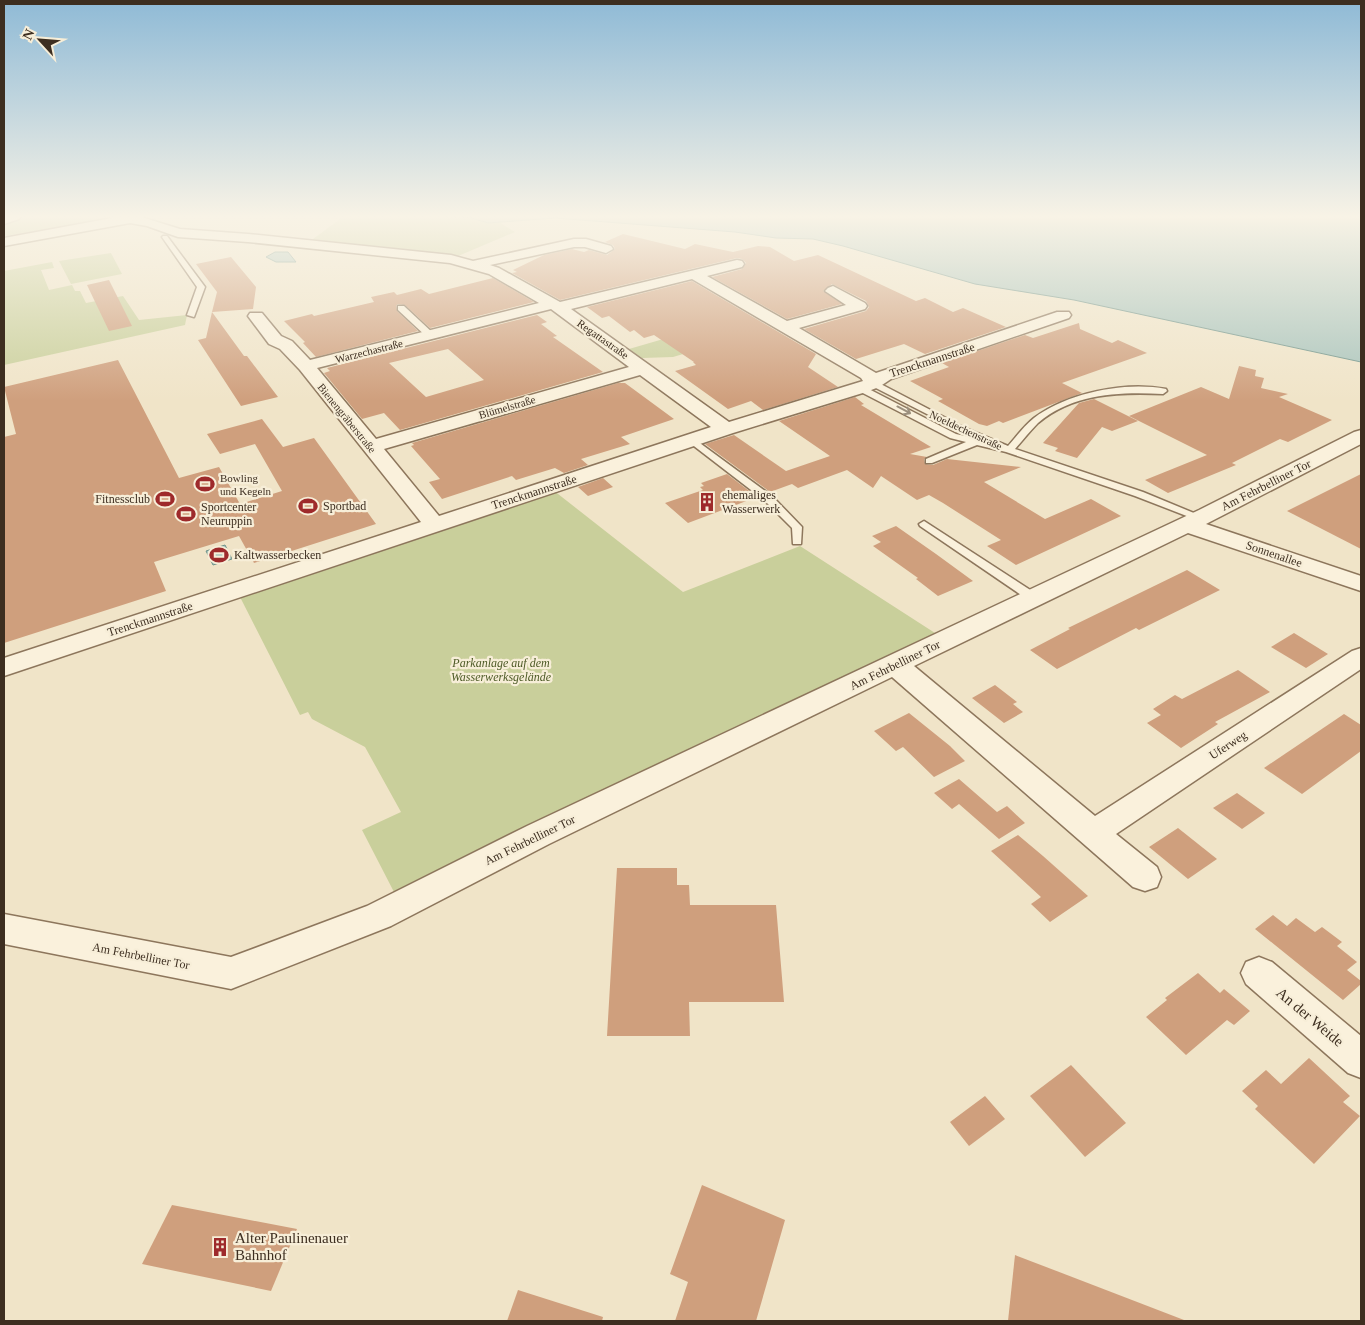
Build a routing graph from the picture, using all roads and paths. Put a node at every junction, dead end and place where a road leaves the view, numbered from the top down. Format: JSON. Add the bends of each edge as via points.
{"nodes":[{"id":1,"x":195,"y":278,"type":"edge"},
{"id":2,"x":507,"y":278,"type":"edge"},
{"id":3,"x":677,"y":278,"type":"edge"},
{"id":4,"x":701,"y":278,"type":"edge"},
{"id":5,"x":832,"y":291,"type":"dead end"},
{"id":6,"x":556,"y":306,"type":"junction"},
{"id":7,"x":401,"y":308,"type":"dead end"},
{"id":8,"x":191,"y":315,"type":"dead end"},
{"id":9,"x":256,"y":316,"type":"dead end"},
{"id":10,"x":1063,"y":316,"type":"dead end"},
{"id":11,"x":785,"y":327,"type":"junction"},
{"id":12,"x":431,"y":336,"type":"junction"},
{"id":13,"x":306,"y":366,"type":"junction"},
{"id":14,"x":644,"y":368,"type":"junction"},
{"id":15,"x":867,"y":386,"type":"junction"},
{"id":16,"x":1163,"y":391,"type":"dead end"},
{"id":17,"x":726,"y":429,"type":"junction"},
{"id":18,"x":1361,"y":436,"type":"edge"},
{"id":19,"x":693,"y":441,"type":"junction"},
{"id":20,"x":975,"y":442,"type":"junction"},
{"id":21,"x":370,"y":447,"type":"junction"},
{"id":22,"x":1010,"y":450,"type":"junction"},
{"id":23,"x":929,"y":461,"type":"dead end"},
{"id":24,"x":1194,"y":521,"type":"junction"},
{"id":25,"x":435,"y":524,"type":"junction"},
{"id":26,"x":924,"y":524,"type":"dead end"},
{"id":27,"x":797,"y":542,"type":"dead end"},
{"id":28,"x":1361,"y":584,"type":"edge"},
{"id":29,"x":1034,"y":598,"type":"junction"},
{"id":30,"x":1361,"y":657,"type":"edge"},
{"id":31,"x":895,"y":664,"type":"junction"},
{"id":32,"x":4,"y":667,"type":"edge"},
{"id":33,"x":1094,"y":833,"type":"junction"},
{"id":34,"x":1146,"y":877,"type":"dead end"},
{"id":35,"x":4,"y":929,"type":"edge"},
{"id":36,"x":1259,"y":974,"type":"dead end"},
{"id":37,"x":1361,"y":1060,"type":"edge"}],
"edges":[{"from":1,"to":8,"type":"lane","via":[[201,287]]},
{"from":2,"to":6,"type":"street","name":"Regattastraße"},
{"from":3,"to":6,"type":"street","name":"Warzechastraße"},
{"from":4,"to":11,"type":"street","name":"Noeldechenstraße"},
{"from":5,"to":11,"type":"street","via":[[859,306]]},
{"from":6,"to":12,"type":"street","name":"Warzechastraße"},
{"from":6,"to":14,"type":"street","name":"Regattastraße"},
{"from":7,"to":12,"type":"lane"},
{"from":9,"to":13,"type":"street","name":"Bienengräberstraße","via":[[275,340],[286,345]]},
{"from":10,"to":15,"type":"street","name":"Trenckmannstraße","via":[[885,375]]},
{"from":11,"to":15,"type":"street","name":"Noeldechenstraße","via":[[868,375]]},
{"from":12,"to":13,"type":"street","name":"Warzechastraße"},
{"from":13,"to":21,"type":"street","name":"Bienengräberstraße"},
{"from":14,"to":17,"type":"street","name":"Regattastraße"},
{"from":14,"to":21,"type":"street","name":"Blümelstraße"},
{"from":15,"to":17,"type":"street","name":"Trenckmannstraße"},
{"from":15,"to":20,"type":"lane","name":"Noeldechenstraße","one_way":true,"via":[[953,436]]},
{"from":15,"to":22,"type":"lane","name":"Noeldechenstraße"},
{"from":16,"to":22,"type":"lane","via":[[1122,390],[1088,395],[1057,407],[1036,420]]},
{"from":17,"to":19,"type":"street","name":"Trenckmannstraße"},
{"from":18,"to":24,"type":"street","name":"Am Fehrbelliner Tor"},
{"from":19,"to":25,"type":"street","name":"Trenckmannstraße"},
{"from":19,"to":27,"type":"lane","via":[[768,498],[797,527]]},
{"from":20,"to":22,"type":"lane","name":"Noeldechenstraße"},
{"from":20,"to":23,"type":"lane"},
{"from":21,"to":25,"type":"street","name":"Bienengräberstraße"},
{"from":22,"to":24,"type":"lane","via":[[1139,494]]},
{"from":24,"to":28,"type":"street","name":"Sonnenallee"},
{"from":24,"to":29,"type":"street","name":"Am Fehrbelliner Tor"},
{"from":25,"to":32,"type":"street","name":"Trenckmannstraße"},
{"from":26,"to":29,"type":"lane"},
{"from":29,"to":31,"type":"street","name":"Am Fehrbelliner Tor"},
{"from":30,"to":33,"type":"street","name":"Uferweg"},
{"from":31,"to":33,"type":"street"},
{"from":31,"to":35,"type":"street","name":"Am Fehrbelliner Tor","via":[[538,835],[379,916],[231,974]]},
{"from":33,"to":34,"type":"street"},
{"from":36,"to":37,"type":"street","name":"An der Weide"}]}
